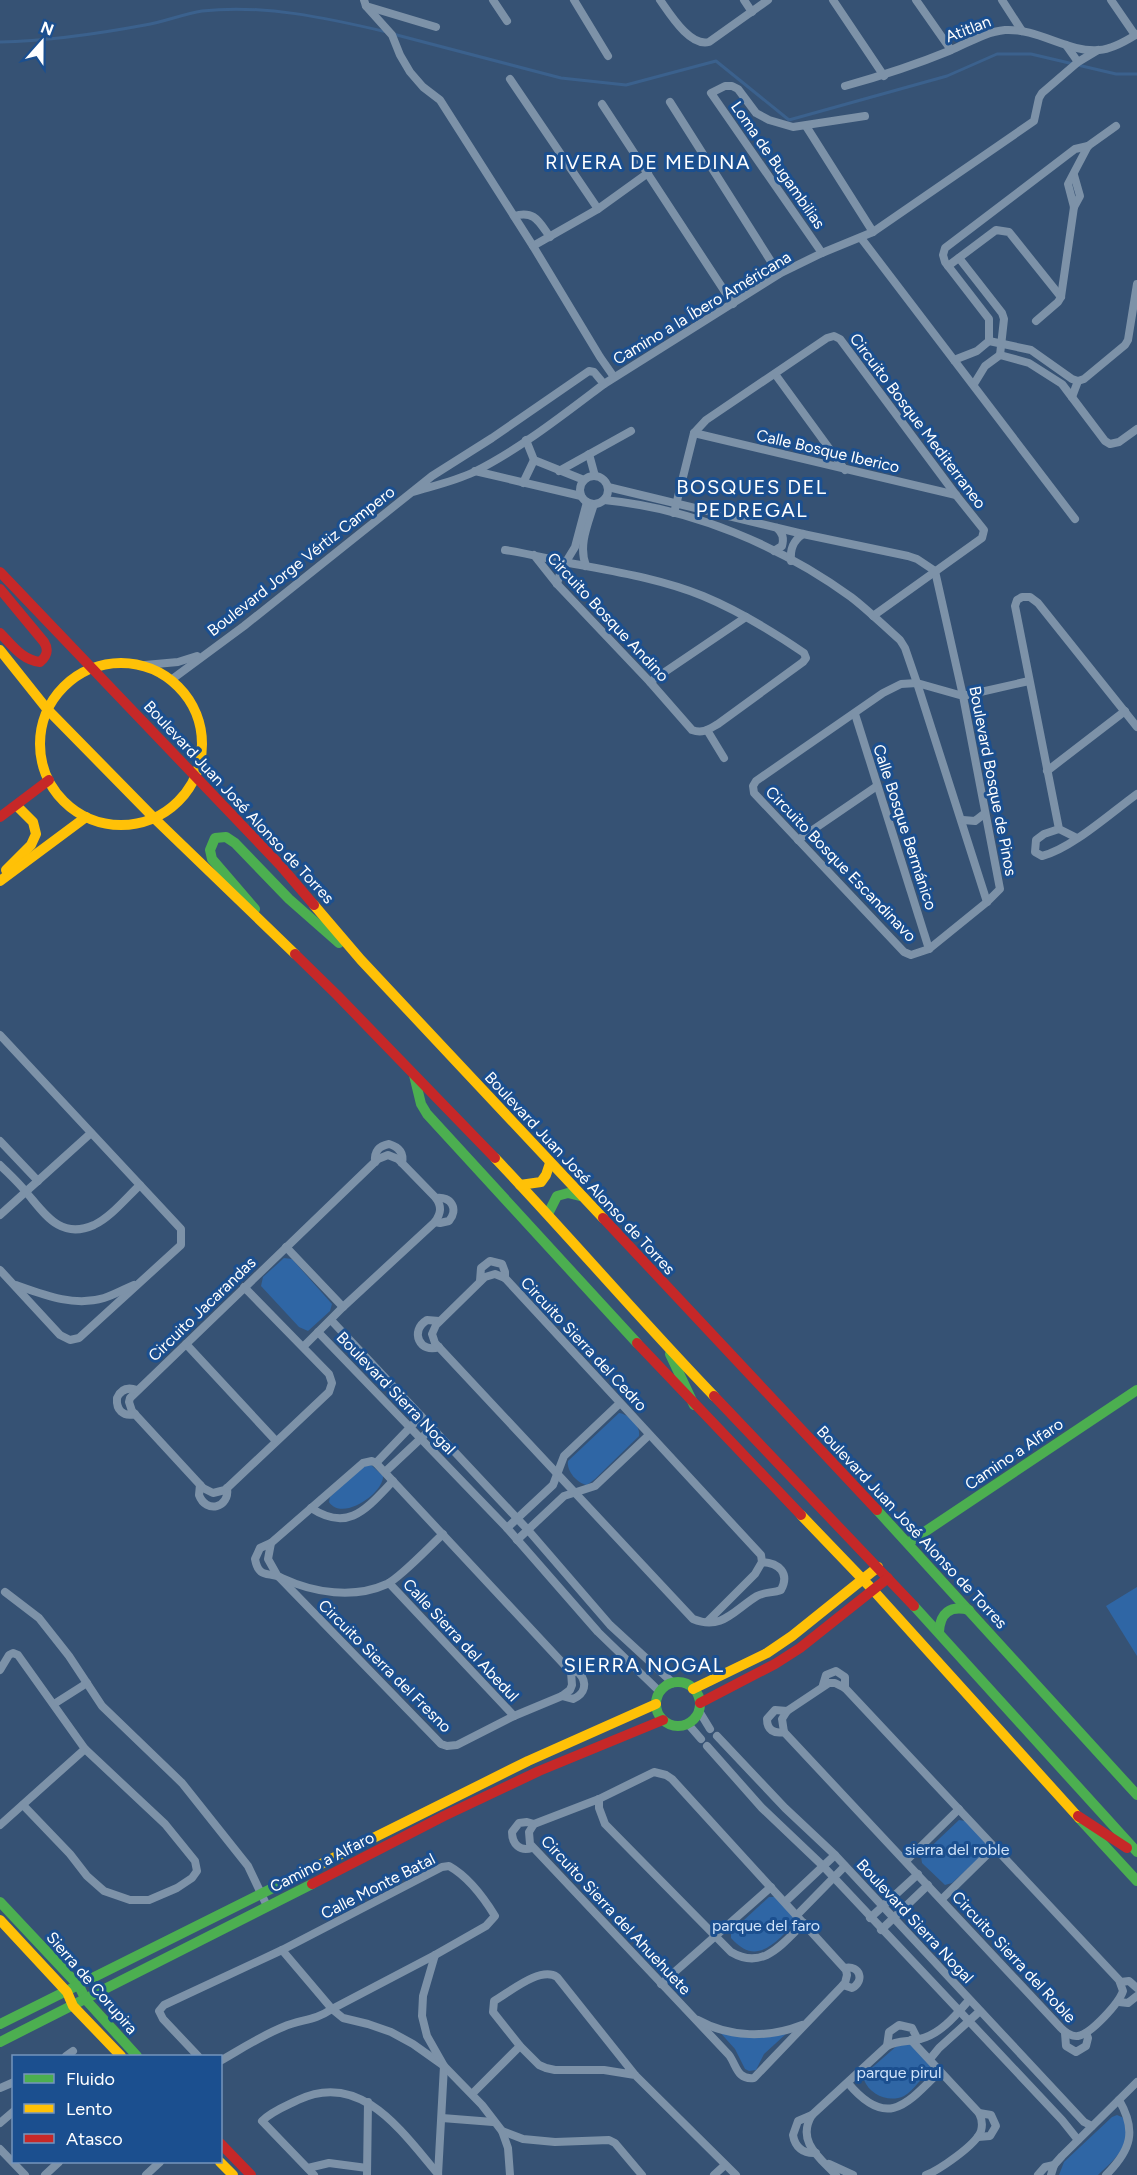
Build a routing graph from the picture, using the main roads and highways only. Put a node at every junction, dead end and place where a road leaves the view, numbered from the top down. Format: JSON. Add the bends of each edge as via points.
{"nodes":[{"id":1,"x":0,"y":572,"type":"edge"},
{"id":2,"x":0,"y":589,"type":"edge"},
{"id":3,"x":0,"y":633,"type":"edge"},
{"id":4,"x":0,"y":650,"type":"edge"},
{"id":5,"x":90,"y":668,"type":"junction"},
{"id":6,"x":47,"y":709,"type":"junction"},
{"id":7,"x":195,"y":778,"type":"junction"},
{"id":8,"x":49,"y":780,"type":"junction"},
{"id":9,"x":17,"y":806,"type":"junction"},
{"id":10,"x":0,"y":817,"type":"edge"},
{"id":11,"x":86,"y":817,"type":"junction"},
{"id":12,"x":155,"y":819,"type":"junction"},
{"id":13,"x":0,"y":879,"type":"edge"},
{"id":14,"x":284,"y":944,"type":"junction"},
{"id":15,"x":361,"y":960,"type":"junction"},
{"id":16,"x":414,"y":1075,"type":"junction"},
{"id":17,"x":550,"y":1163,"type":"junction"},
{"id":18,"x":519,"y":1185,"type":"junction"},
{"id":19,"x":580,"y":1196,"type":"junction"},
{"id":20,"x":548,"y":1214,"type":"junction"},
{"id":21,"x":667,"y":1347,"type":"junction"},
{"id":22,"x":1137,"y":1390,"type":"edge"},
{"id":23,"x":694,"y":1405,"type":"junction"},
{"id":24,"x":908,"y":1543,"type":"junction"},
{"id":25,"x":878,"y":1567,"type":"junction"},
{"id":26,"x":888,"y":1578,"type":"junction"},
{"id":27,"x":863,"y":1579,"type":"junction"},
{"id":28,"x":873,"y":1590,"type":"junction"},
{"id":29,"x":969,"y":1610,"type":"junction"},
{"id":30,"x":939,"y":1632,"type":"junction"},
{"id":31,"x":693,"y":1689,"type":"junction"},
{"id":32,"x":656,"y":1704,"type":"junction"},
{"id":33,"x":699,"y":1707,"type":"junction"},
{"id":34,"x":663,"y":1720,"type":"junction"},
{"id":35,"x":1137,"y":1795,"type":"edge"},
{"id":36,"x":1078,"y":1816,"type":"junction"},
{"id":37,"x":1137,"y":1853,"type":"edge"},
{"id":38,"x":1137,"y":1881,"type":"edge"},
{"id":39,"x":0,"y":1902,"type":"edge"},
{"id":40,"x":0,"y":1920,"type":"edge"},
{"id":41,"x":79,"y":1986,"type":"junction"},
{"id":42,"x":67,"y":1992,"type":"junction"},
{"id":43,"x":86,"y":2000,"type":"junction"},
{"id":44,"x":73,"y":2006,"type":"junction"},
{"id":45,"x":0,"y":2024,"type":"edge"},
{"id":46,"x":0,"y":2042,"type":"edge"},
{"id":47,"x":120,"y":2055,"type":"edge"},
{"id":48,"x":136,"y":2055,"type":"edge"},
{"id":49,"x":222,"y":2145,"type":"edge"},
{"id":50,"x":221,"y":2163,"type":"edge"},
{"id":51,"x":233,"y":2175,"type":"edge"},
{"id":52,"x":251,"y":2175,"type":"edge"}],
"edges":[{"from":1,"to":5,"type":"main road","name":"Boulevard Juan José Alonso de Torres"},
{"from":2,"to":3,"type":"main road","via":[[44,642],[46,655],[40,662],[31,661]]},
{"from":4,"to":6,"type":"main road"},
{"from":5,"to":6,"type":"main road","via":[[64,686]]},
{"from":5,"to":7,"type":"main road","name":"Boulevard Juan José Alonso de Torres"},
{"from":5,"to":7,"type":"main road","via":[[117,662],[145,665],[171,680],[183,693],[198,725],[201,743]]},
{"from":6,"to":8,"type":"main road","via":[[41,748]]},
{"from":6,"to":12,"type":"main road"},
{"from":7,"to":12,"type":"main road","via":[[180,804]]},
{"from":7,"to":15,"type":"main road","name":"Boulevard Juan José Alonso de Torres","via":[[280,865]]},
{"from":8,"to":9,"type":"main road"},
{"from":8,"to":11,"type":"main road","via":[[63,799]]},
{"from":9,"to":10,"type":"main road"},
{"from":9,"to":13,"type":"main road","via":[[33,823],[36,836]]},
{"from":11,"to":12,"type":"main road","via":[[122,826]]},
{"from":11,"to":13,"type":"main road"},
{"from":12,"to":14,"type":"main road"},
{"from":14,"to":15,"type":"main road","via":[[212,859],[210,850],[215,838],[228,837],[313,922]]},
{"from":14,"to":16,"type":"main road"},
{"from":15,"to":17,"type":"main road","name":"Boulevard Juan José Alonso de Torres"},
{"from":16,"to":18,"type":"main road"},
{"from":16,"to":23,"type":"main road","via":[[427,1114]]},
{"from":17,"to":18,"type":"main road","via":[[543,1181]]},
{"from":17,"to":19,"type":"main road","name":"Boulevard Juan José Alonso de Torres"},
{"from":18,"to":20,"type":"main road"},
{"from":19,"to":20,"type":"main road","via":[[557,1196]]},
{"from":19,"to":24,"type":"main road","name":"Boulevard Juan José Alonso de Torres"},
{"from":20,"to":21,"type":"main road"},
{"from":21,"to":23,"type":"main road"},
{"from":21,"to":25,"type":"main road"},
{"from":22,"to":24,"type":"main road","name":"Camino a Alfaro"},
{"from":23,"to":27,"type":"main road"},
{"from":24,"to":29,"type":"main road","name":"Boulevard Juan José Alonso de Torres"},
{"from":25,"to":26,"type":"main road"},
{"from":25,"to":27,"type":"main road"},
{"from":26,"to":28,"type":"main road"},
{"from":26,"to":30,"type":"main road"},
{"from":27,"to":28,"type":"main road"},
{"from":27,"to":31,"type":"main road","via":[[767,1653]]},
{"from":28,"to":33,"type":"main road","via":[[800,1648]]},
{"from":28,"to":36,"type":"main road"},
{"from":29,"to":30,"type":"main road","via":[[960,1607],[945,1612],[939,1621]]},
{"from":29,"to":35,"type":"main road","name":"Boulevard Juan José Alonso de Torres"},
{"from":30,"to":37,"type":"main road"},
{"from":31,"to":32,"type":"main road","via":[[684,1683],[673,1683],[660,1692]]},
{"from":31,"to":33,"type":"main road"},
{"from":32,"to":34,"type":"main road"},
{"from":32,"to":41,"type":"main road","name":"Camino a Alfaro","via":[[518,1766]]},
{"from":33,"to":34,"type":"main road","via":[[688,1724],[675,1726]]},
{"from":34,"to":43,"type":"main road","name":"Camino a Alfaro","via":[[539,1771],[444,1816]]},
{"from":36,"to":37,"type":"main road"},
{"from":36,"to":38,"type":"main road"},
{"from":39,"to":41,"type":"main road","name":"Sierra de Corupira"},
{"from":40,"to":42,"type":"main road","name":"Sierra de Corupira"},
{"from":41,"to":42,"type":"main road","name":"Camino a Alfaro"},
{"from":41,"to":43,"type":"main road","name":"Sierra de Corupira"},
{"from":42,"to":44,"type":"main road","name":"Sierra de Corupira"},
{"from":42,"to":45,"type":"main road","name":"Camino a Alfaro"},
{"from":43,"to":44,"type":"main road","name":"Camino a Alfaro"},
{"from":43,"to":48,"type":"main road","name":"Sierra de Corupira"},
{"from":44,"to":46,"type":"main road","name":"Camino a Alfaro"},
{"from":44,"to":47,"type":"main road","name":"Sierra de Corupira"},
{"from":49,"to":52,"type":"main road"},
{"from":50,"to":51,"type":"main road"}]}
